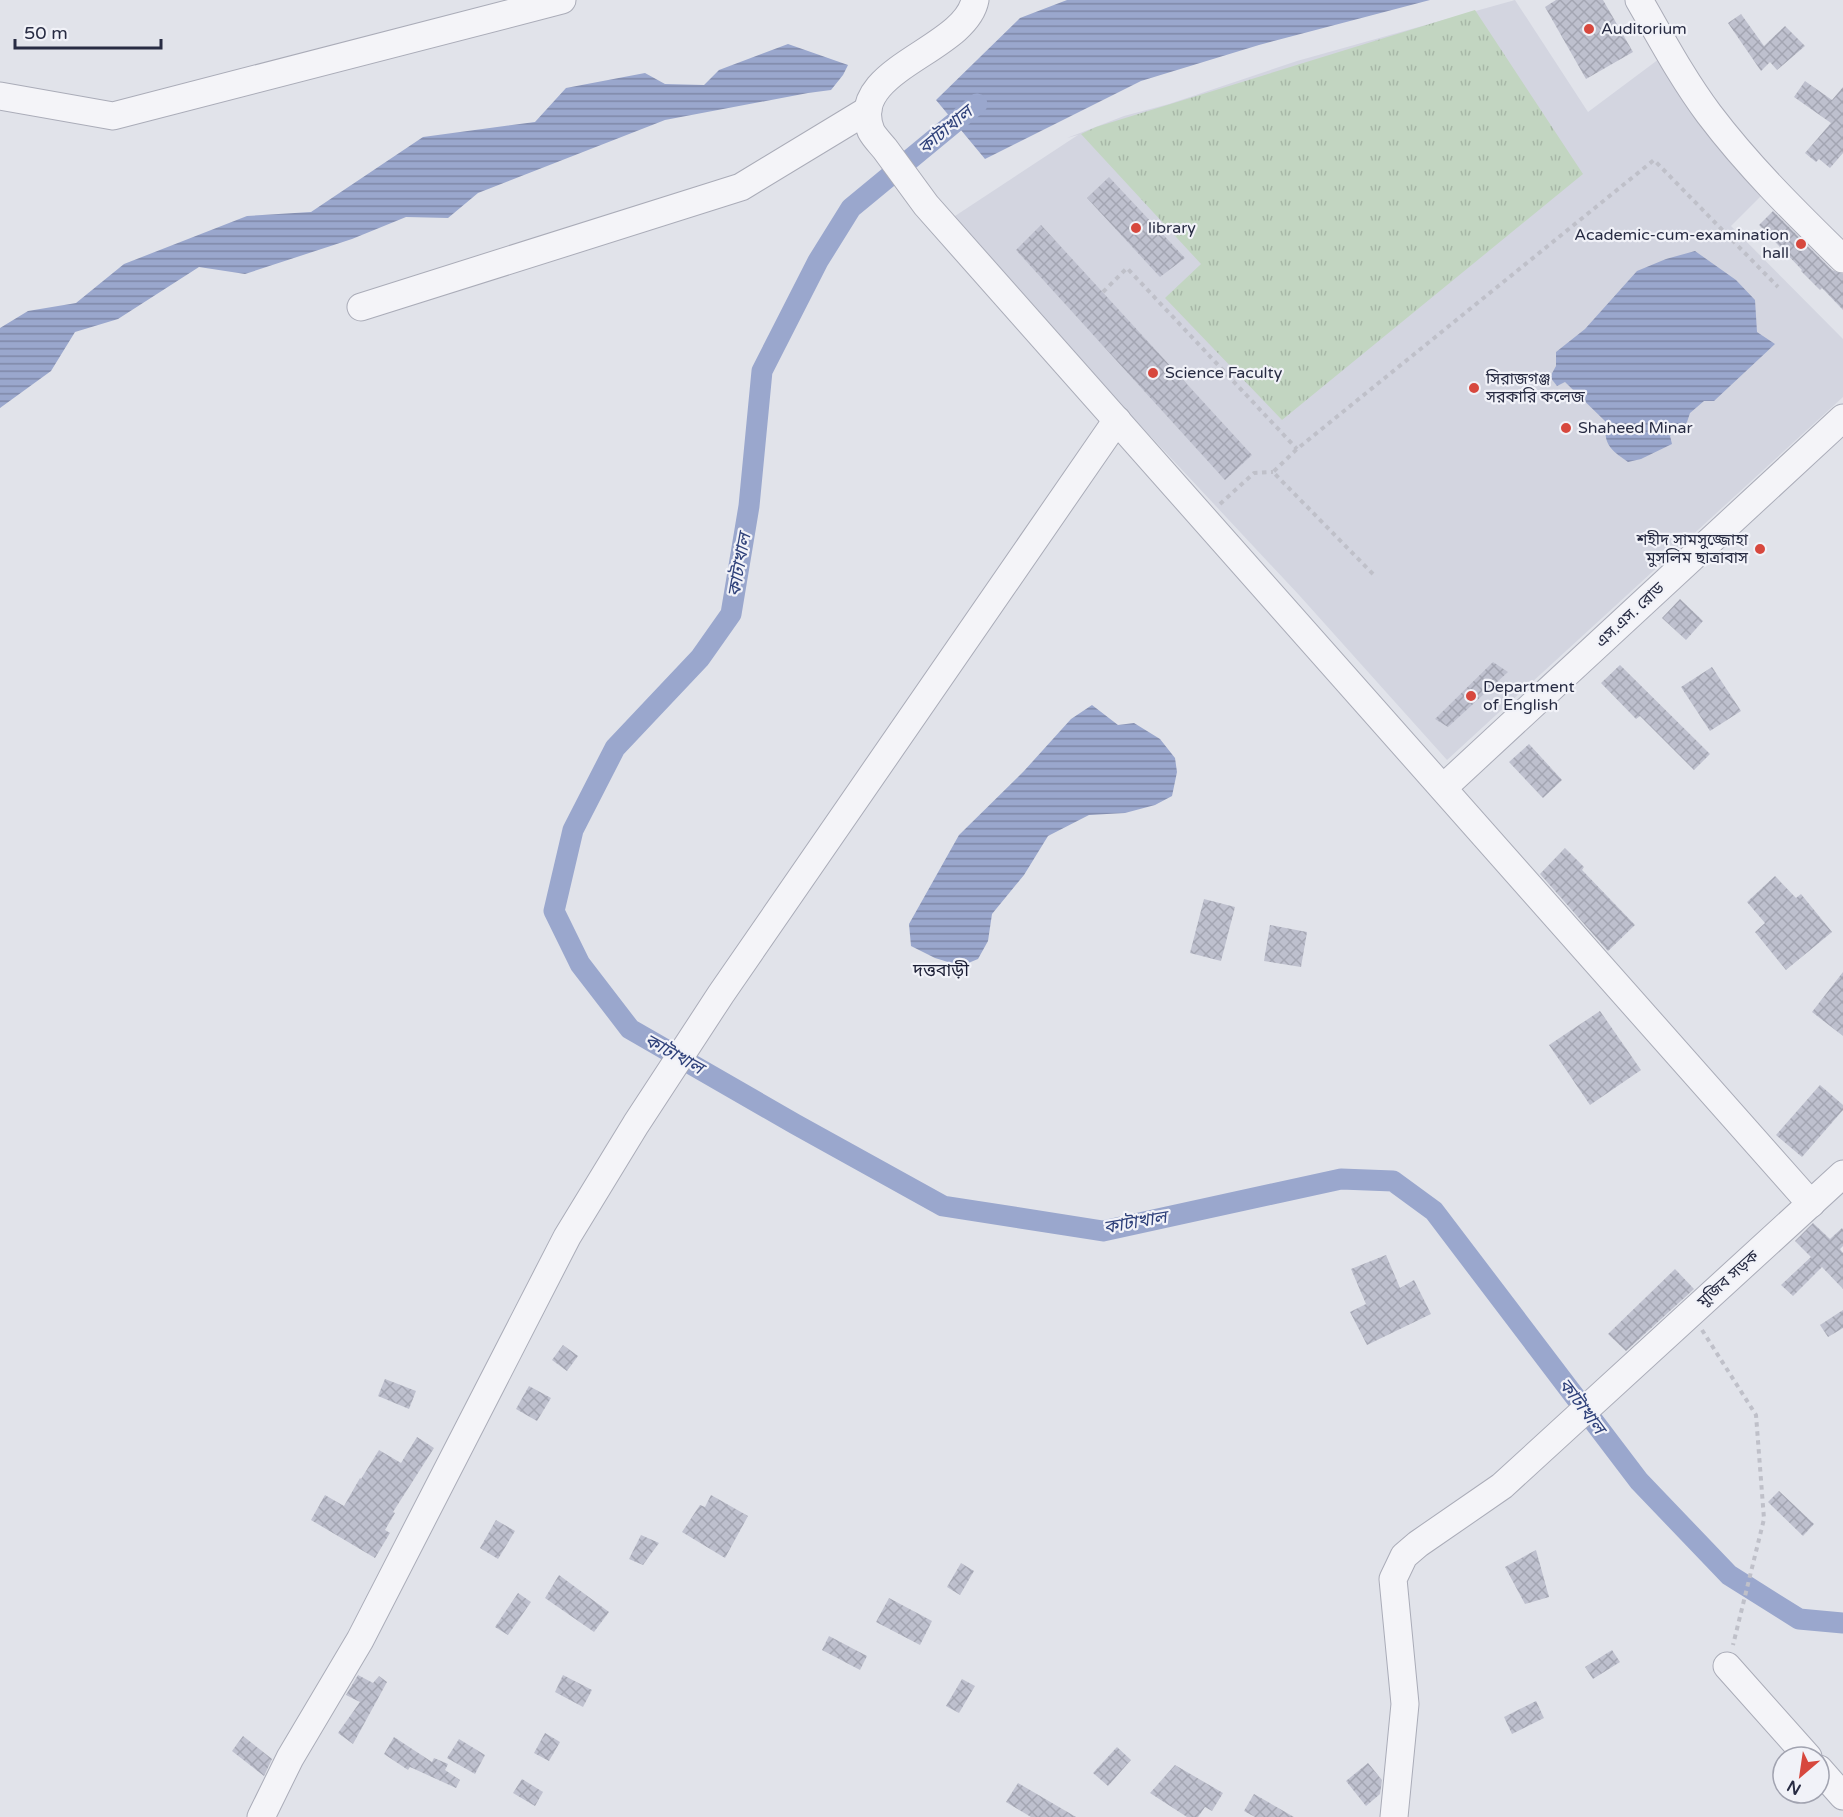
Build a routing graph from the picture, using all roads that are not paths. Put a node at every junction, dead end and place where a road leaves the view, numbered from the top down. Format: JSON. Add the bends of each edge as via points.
{"nodes":[{"id":1,"x":561,"y":0,"type":"edge"},
{"id":2,"x":975,"y":0,"type":"edge"},
{"id":3,"x":1639,"y":0,"type":"edge"},
{"id":4,"x":1,"y":97,"type":"edge"},
{"id":5,"x":870,"y":121,"type":"junction"},
{"id":6,"x":1843,"y":259,"type":"edge"},
{"id":7,"x":361,"y":307,"type":"dead end"},
{"id":8,"x":1843,"y":418,"type":"edge"},
{"id":9,"x":1117,"y":420,"type":"junction"},
{"id":10,"x":1443,"y":788,"type":"junction"},
{"id":11,"x":1843,"y":1174,"type":"edge"},
{"id":12,"x":1811,"y":1204,"type":"junction"},
{"id":13,"x":1727,"y":1666,"type":"road end"},
{"id":14,"x":1797,"y":1745,"type":"edge"},
{"id":15,"x":1831,"y":1782,"type":"edge"},
{"id":16,"x":1843,"y":1796,"type":"edge"},
{"id":17,"x":261,"y":1817,"type":"edge"},
{"id":18,"x":1394,"y":1817,"type":"edge"}],
"edges":[{"from":1,"to":4,"type":"street","via":[[113,116]]},
{"from":2,"to":5,"type":"street","via":[[962,24],[880,85],[872,95]]},
{"from":3,"to":6,"type":"street","via":[[1709,113],[1776,194]]},
{"from":5,"to":7,"type":"street","via":[[741,187]]},
{"from":5,"to":9,"type":"street","via":[[926,205]]},
{"from":8,"to":10,"type":"street","name":"এস.এস. রোড"},
{"from":9,"to":10,"type":"street"},
{"from":9,"to":17,"type":"street","via":[[721,994],[636,1124],[567,1237],[360,1640],[290,1758]]},
{"from":10,"to":12,"type":"street"},
{"from":11,"to":12,"type":"street","name":"মুজিব সড়ক"},
{"from":12,"to":18,"type":"street","name":"মুজিব সড়ক","via":[[1502,1486],[1404,1556],[1393,1579],[1405,1704]]},
{"from":13,"to":14,"type":"street"},
{"from":15,"to":16,"type":"street"}]}
